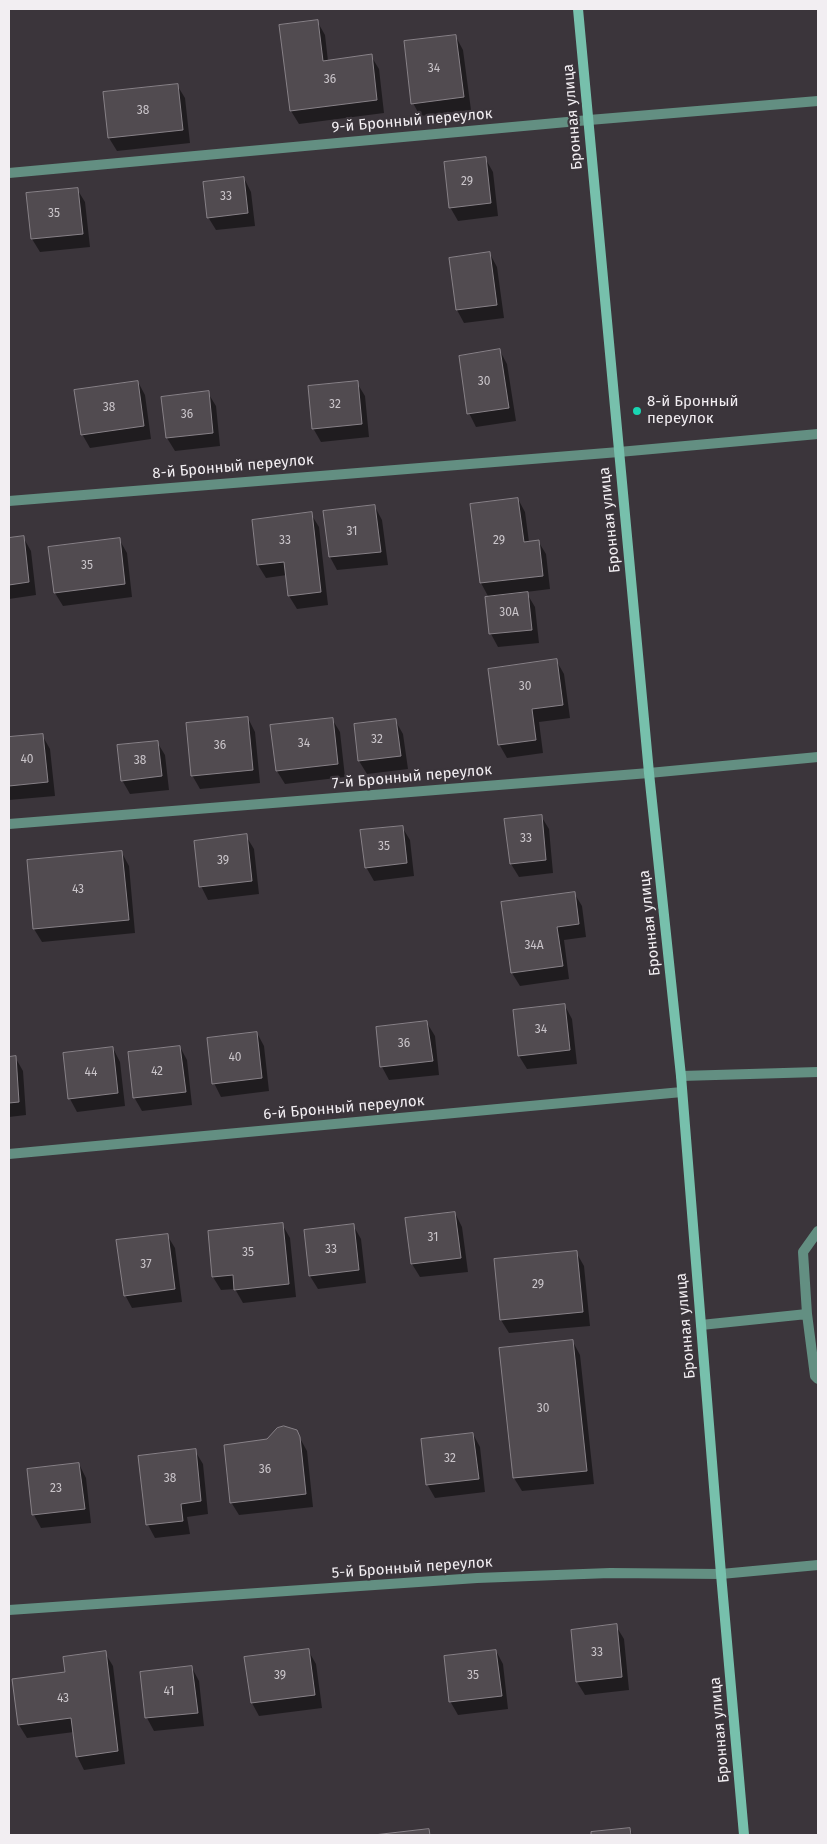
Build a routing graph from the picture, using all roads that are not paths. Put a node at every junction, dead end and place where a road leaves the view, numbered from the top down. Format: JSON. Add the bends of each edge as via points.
{"nodes":[{"id":1,"x":578,"y":9,"type":"edge"},
{"id":2,"x":818,"y":101,"type":"edge"},
{"id":3,"x":588,"y":120,"type":"junction"},
{"id":4,"x":9,"y":173,"type":"edge"},
{"id":5,"x":818,"y":434,"type":"edge"},
{"id":6,"x":618,"y":452,"type":"junction"},
{"id":7,"x":9,"y":500,"type":"edge"},
{"id":8,"x":818,"y":757,"type":"edge"},
{"id":9,"x":649,"y":773,"type":"junction"},
{"id":10,"x":9,"y":824,"type":"edge"},
{"id":11,"x":818,"y":1072,"type":"edge"},
{"id":12,"x":681,"y":1076,"type":"junction"},
{"id":13,"x":682,"y":1092,"type":"junction"},
{"id":14,"x":9,"y":1154,"type":"edge"},
{"id":15,"x":818,"y":1231,"type":"edge"},
{"id":16,"x":807,"y":1314,"type":"junction"},
{"id":17,"x":701,"y":1325,"type":"junction"},
{"id":18,"x":818,"y":1379,"type":"edge"},
{"id":19,"x":818,"y":1565,"type":"edge"},
{"id":20,"x":721,"y":1574,"type":"junction"},
{"id":21,"x":9,"y":1610,"type":"edge"},
{"id":22,"x":744,"y":1835,"type":"edge"}],
"edges":[{"from":1,"to":3,"type":"street","name":"Бронная улица"},
{"from":2,"to":3,"type":"street","name":"9-й Бронный переулок"},
{"from":3,"to":4,"type":"street","name":"9-й Бронный переулок"},
{"from":3,"to":6,"type":"street","name":"Бронная улица"},
{"from":5,"to":6,"type":"street","name":"8-й Бронный переулок"},
{"from":6,"to":7,"type":"street","name":"8-й Бронный переулок"},
{"from":6,"to":9,"type":"street","name":"Бронная улица"},
{"from":8,"to":9,"type":"street","name":"7-й Бронный переулок"},
{"from":9,"to":10,"type":"street","name":"7-й Бронный переулок"},
{"from":9,"to":12,"type":"street","name":"Бронная улица"},
{"from":11,"to":12,"type":"street"},
{"from":12,"to":13,"type":"street","name":"Бронная улица"},
{"from":13,"to":14,"type":"street","name":"6-й Бронный переулок"},
{"from":13,"to":17,"type":"street","name":"Бронная улица"},
{"from":15,"to":16,"type":"street","via":[[803,1252]]},
{"from":16,"to":17,"type":"street"},
{"from":16,"to":18,"type":"street"},
{"from":17,"to":20,"type":"street","name":"Бронная улица"},
{"from":19,"to":20,"type":"street","name":"5-й Бронный переулок"},
{"from":20,"to":21,"type":"street","name":"5-й Бронный переулок","via":[[610,1573],[487,1578]]},
{"from":20,"to":22,"type":"street","name":"Бронная улица"}]}
